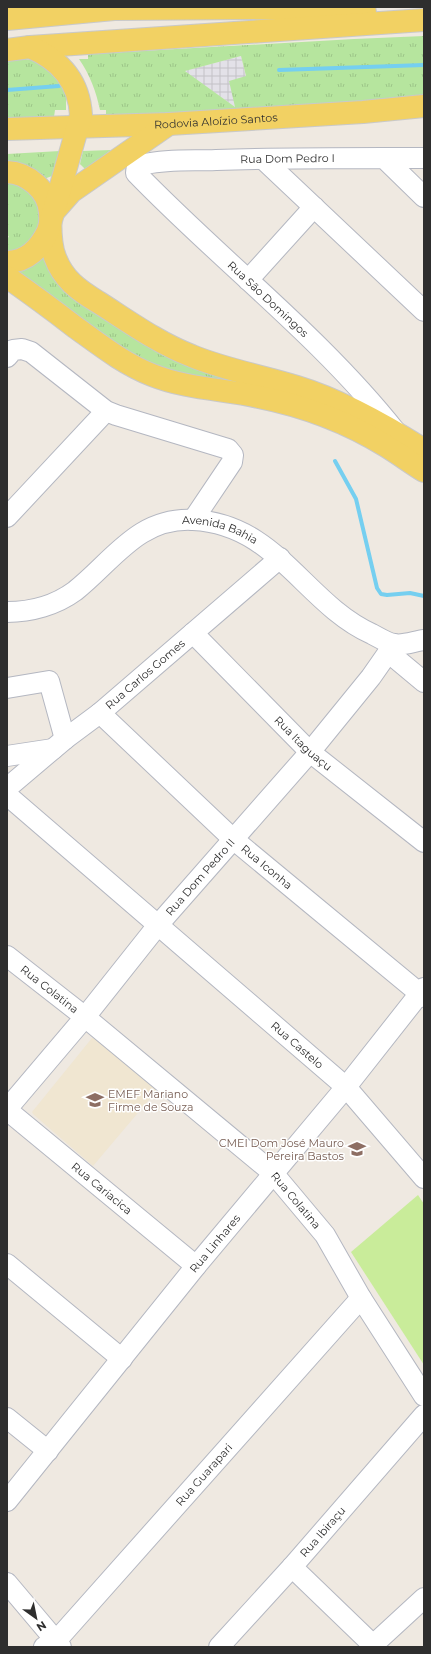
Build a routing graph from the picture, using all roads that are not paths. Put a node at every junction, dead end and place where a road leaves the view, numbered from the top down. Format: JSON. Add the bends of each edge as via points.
{"nodes":[{"id":1,"x":7,"y":19,"type":"edge"},
{"id":2,"x":424,"y":19,"type":"edge"},
{"id":3,"x":30,"y":47,"type":"junction"},
{"id":4,"x":7,"y":50,"type":"edge"},
{"id":5,"x":424,"y":106,"type":"edge"},
{"id":6,"x":169,"y":124,"type":"junction"},
{"id":7,"x":78,"y":126,"type":"junction"},
{"id":8,"x":7,"y":129,"type":"edge"},
{"id":9,"x":384,"y":158,"type":"junction"},
{"id":10,"x":424,"y":158,"type":"edge"},
{"id":11,"x":263,"y":159,"type":"junction"},
{"id":12,"x":136,"y":169,"type":"joint"},
{"id":13,"x":7,"y":172,"type":"edge"},
{"id":14,"x":424,"y":197,"type":"edge"},
{"id":15,"x":314,"y":207,"type":"junction"},
{"id":16,"x":50,"y":221,"type":"junction"},
{"id":17,"x":7,"y":262,"type":"edge"},
{"id":18,"x":7,"y":277,"type":"edge"},
{"id":19,"x":248,"y":280,"type":"junction"},
{"id":20,"x":424,"y":311,"type":"edge"},
{"id":21,"x":10,"y":354,"type":"edge"},
{"id":22,"x":106,"y":411,"type":"junction"},
{"id":23,"x":397,"y":434,"type":"junction"},
{"id":24,"x":424,"y":450,"type":"edge"},
{"id":25,"x":424,"y":471,"type":"edge"},
{"id":26,"x":7,"y":518,"type":"edge"},
{"id":27,"x":193,"y":520,"type":"junction"},
{"id":28,"x":280,"y":558,"type":"junction"},
{"id":29,"x":7,"y":612,"type":"edge"},
{"id":30,"x":193,"y":633,"type":"junction"},
{"id":31,"x":424,"y":640,"type":"edge"},
{"id":32,"x":391,"y":648,"type":"junction"},
{"id":33,"x":424,"y":682,"type":"edge"},
{"id":34,"x":7,"y":688,"type":"edge"},
{"id":35,"x":100,"y":713,"type":"junction"},
{"id":36,"x":59,"y":744,"type":"junction"},
{"id":37,"x":310,"y":752,"type":"junction"},
{"id":38,"x":7,"y":756,"type":"edge"},
{"id":39,"x":7,"y":788,"type":"edge"},
{"id":40,"x":7,"y":795,"type":"edge"},
{"id":41,"x":233,"y":839,"type":"junction"},
{"id":42,"x":424,"y":842,"type":"edge"},
{"id":43,"x":158,"y":925,"type":"junction"},
{"id":44,"x":7,"y":956,"type":"edge"},
{"id":45,"x":423,"y":993,"type":"edge"},
{"id":46,"x":85,"y":1016,"type":"junction"},
{"id":47,"x":346,"y":1087,"type":"junction"},
{"id":48,"x":7,"y":1110,"type":"edge"},
{"id":49,"x":273,"y":1174,"type":"junction"},
{"id":50,"x":424,"y":1178,"type":"edge"},
{"id":51,"x":7,"y":1264,"type":"edge"},
{"id":52,"x":196,"y":1266,"type":"junction"},
{"id":53,"x":361,"y":1298,"type":"junction"},
{"id":54,"x":122,"y":1359,"type":"junction"},
{"id":55,"x":424,"y":1396,"type":"edge"},
{"id":56,"x":424,"y":1415,"type":"edge"},
{"id":57,"x":7,"y":1418,"type":"edge"},
{"id":58,"x":48,"y":1451,"type":"junction"},
{"id":59,"x":7,"y":1501,"type":"edge"},
{"id":60,"x":292,"y":1567,"type":"junction"},
{"id":61,"x":7,"y":1583,"type":"edge"},
{"id":62,"x":424,"y":1598,"type":"edge"},
{"id":63,"x":229,"y":1643,"type":"edge"},
{"id":64,"x":54,"y":1645,"type":"edge"},
{"id":65,"x":374,"y":1646,"type":"edge"}],
"edges":[{"from":1,"to":2,"type":"main road","via":[[114,8],[268,8],[356,12]]},
{"from":2,"to":3,"type":"main road"},
{"from":3,"to":4,"type":"main road"},
{"from":3,"to":7,"type":"main road","via":[[46,54],[59,64],[69,78],[80,104]]},
{"from":5,"to":6,"type":"main road","name":"Rodovia Aloízio Santos"},
{"from":6,"to":7,"type":"main road","name":"Rodovia Aloízio Santos"},
{"from":6,"to":16,"type":"main road","via":[[70,192]]},
{"from":7,"to":8,"type":"main road","name":"Rodovia Aloízio Santos"},
{"from":7,"to":16,"type":"main road"},
{"from":9,"to":10,"type":"street","name":"Rua Dom Pedro I"},
{"from":9,"to":11,"type":"street","name":"Rua Dom Pedro I"},
{"from":9,"to":14,"type":"street"},
{"from":11,"to":12,"type":"street","name":"Rua Dom Pedro I","via":[[163,162],[145,164]]},
{"from":11,"to":15,"type":"street"},
{"from":12,"to":19,"type":"street","name":"Rua São Domingos","via":[[136,173],[166,204]]},
{"from":13,"to":16,"type":"main road","via":[[19,174],[36,184],[47,201]]},
{"from":15,"to":19,"type":"street"},
{"from":15,"to":20,"type":"street"},
{"from":16,"to":17,"type":"main road","via":[[48,231],[38,248],[21,260]]},
{"from":16,"to":23,"type":"main road","via":[[55,256],[72,284],[153,337],[211,364],[298,387],[356,412]]},
{"from":18,"to":25,"type":"main road","via":[[104,348],[153,376],[183,385],[259,397],[313,412],[368,436]]},
{"from":19,"to":23,"type":"street","name":"Rua São Domingos","via":[[329,357],[376,406]]},
{"from":21,"to":22,"type":"street","via":[[22,349],[31,352]]},
{"from":22,"to":26,"type":"street"},
{"from":22,"to":27,"type":"street","via":[[228,449],[233,455],[232,462]]},
{"from":23,"to":24,"type":"main road"},
{"from":27,"to":28,"type":"street","name":"Avenida Bahia","via":[[238,530]]},
{"from":27,"to":29,"type":"street","name":"Avenida Bahia","via":[[172,520],[146,530],[127,542],[74,591],[41,608]]},
{"from":28,"to":30,"type":"street","name":"Rua Carlos Gomes"},
{"from":28,"to":32,"type":"street","name":"Avenida Bahia","via":[[328,605],[356,627]]},
{"from":30,"to":35,"type":"street","name":"Rua Carlos Gomes"},
{"from":30,"to":37,"type":"street","name":"Rua Itaguaçu"},
{"from":31,"to":32,"type":"street"},
{"from":32,"to":33,"type":"street","name":"Avenida Bahia"},
{"from":32,"to":37,"type":"street","name":"Rua Dom Pedro II","via":[[371,677]]},
{"from":34,"to":36,"type":"street","via":[[48,681]]},
{"from":35,"to":36,"type":"street","name":"Rua Carlos Gomes"},
{"from":35,"to":41,"type":"street","name":"Rua Iconha"},
{"from":36,"to":38,"type":"street"},
{"from":36,"to":39,"type":"street","name":"Rua Carlos Gomes"},
{"from":37,"to":41,"type":"street","name":"Rua Dom Pedro II"},
{"from":37,"to":42,"type":"street","name":"Rua Itaguaçu"},
{"from":40,"to":43,"type":"street","name":"Rua Castelo"},
{"from":41,"to":43,"type":"street","name":"Rua Dom Pedro II"},
{"from":41,"to":45,"type":"street","name":"Rua Iconha"},
{"from":43,"to":46,"type":"street","name":"Rua Dom Pedro II"},
{"from":43,"to":47,"type":"street","name":"Rua Castelo"},
{"from":44,"to":46,"type":"street","name":"Rua Colatina"},
{"from":45,"to":47,"type":"street","name":"Rua Linhares"},
{"from":46,"to":48,"type":"street","name":"Rua Dom Pedro II"},
{"from":46,"to":49,"type":"street","name":"Rua Colatina"},
{"from":47,"to":49,"type":"street","name":"Rua Linhares"},
{"from":47,"to":50,"type":"street","name":"Rua Castelo"},
{"from":48,"to":52,"type":"street","name":"Rua Cariacica"},
{"from":49,"to":52,"type":"street","name":"Rua Linhares"},
{"from":49,"to":53,"type":"street","name":"Rua Colatina","via":[[325,1235]]},
{"from":51,"to":54,"type":"street"},
{"from":52,"to":54,"type":"street","name":"Rua Linhares"},
{"from":53,"to":55,"type":"street","name":"Rua Colatina"},
{"from":53,"to":64,"type":"street","name":"Rua Guarapari"},
{"from":54,"to":58,"type":"street","name":"Rua Linhares"},
{"from":56,"to":60,"type":"street","name":"Rua Ibiraçu"},
{"from":57,"to":58,"type":"street"},
{"from":58,"to":59,"type":"street","name":"Rua Linhares"},
{"from":60,"to":63,"type":"street","name":"Rua Ibiraçu"},
{"from":60,"to":65,"type":"street"},
{"from":61,"to":64,"type":"street"},
{"from":62,"to":65,"type":"street"}]}
